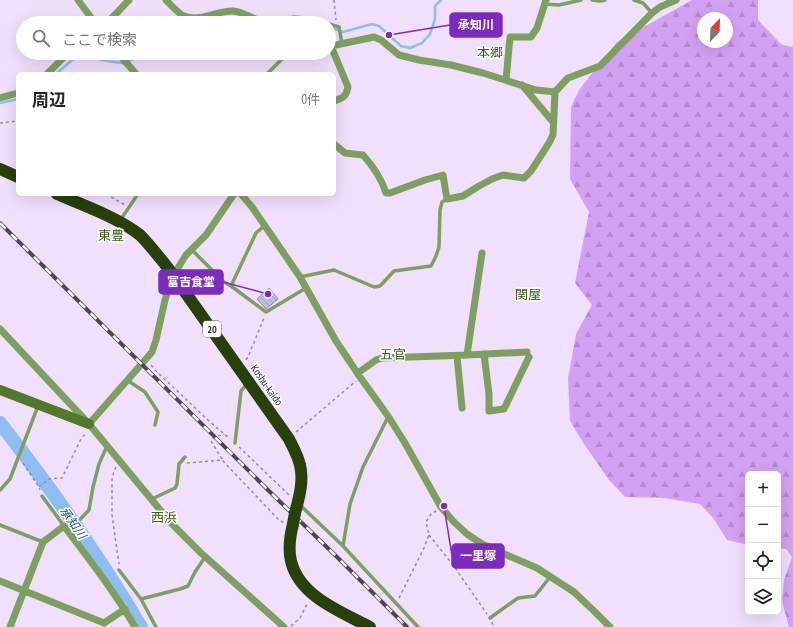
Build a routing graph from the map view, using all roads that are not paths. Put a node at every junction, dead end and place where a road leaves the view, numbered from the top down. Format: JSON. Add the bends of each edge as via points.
{"nodes":[{"id":1,"x":78,"y":0,"type":"edge"},
{"id":2,"x":129,"y":0,"type":"edge"},
{"id":3,"x":166,"y":0,"type":"edge"},
{"id":4,"x":581,"y":0,"type":"edge"},
{"id":5,"x":592,"y":0,"type":"edge"},
{"id":6,"x":605,"y":0,"type":"edge"},
{"id":7,"x":634,"y":0,"type":"edge"},
{"id":8,"x":676,"y":0,"type":"edge"},
{"id":9,"x":545,"y":2,"type":"edge"},
{"id":10,"x":652,"y":13,"type":"junction"},
{"id":11,"x":90,"y":16,"type":"edge"},
{"id":12,"x":115,"y":16,"type":"edge"},
{"id":13,"x":184,"y":16,"type":"edge"},
{"id":14,"x":212,"y":16,"type":"edge"},
{"id":15,"x":247,"y":16,"type":"edge"},
{"id":16,"x":336,"y":26,"type":"edge"},
{"id":17,"x":342,"y":44,"type":"junction"},
{"id":18,"x":336,"y":46,"type":"edge"},
{"id":19,"x":61,"y":60,"type":"edge"},
{"id":20,"x":124,"y":60,"type":"edge"},
{"id":21,"x":280,"y":60,"type":"edge"},
{"id":22,"x":336,"y":60,"type":"edge"},
{"id":23,"x":48,"y":72,"type":"edge"},
{"id":24,"x":134,"y":72,"type":"edge"},
{"id":25,"x":270,"y":72,"type":"edge"},
{"id":26,"x":506,"y":80,"type":"junction"},
{"id":27,"x":522,"y":85,"type":"junction"},
{"id":28,"x":555,"y":92,"type":"junction"},
{"id":29,"x":16,"y":94,"type":"edge"},
{"id":30,"x":0,"y":98,"type":"edge"},
{"id":31,"x":336,"y":100,"type":"edge"},
{"id":32,"x":553,"y":122,"type":"junction"},
{"id":33,"x":336,"y":146,"type":"edge"},
{"id":34,"x":0,"y":169,"type":"edge"},
{"id":35,"x":16,"y":176,"type":"edge"},
{"id":36,"x":61,"y":196,"type":"edge"},
{"id":37,"x":137,"y":196,"type":"edge"},
{"id":38,"x":233,"y":196,"type":"edge"},
{"id":39,"x":243,"y":196,"type":"edge"},
{"id":40,"x":447,"y":199,"type":"junction"},
{"id":41,"x":119,"y":222,"type":"junction"},
{"id":42,"x":264,"y":226,"type":"junction"},
{"id":43,"x":192,"y":250,"type":"junction"},
{"id":44,"x":482,"y":253,"type":"dead end"},
{"id":45,"x":173,"y":276,"type":"junction"},
{"id":46,"x":300,"y":277,"type":"junction"},
{"id":47,"x":231,"y":286,"type":"junction"},
{"id":48,"x":306,"y":288,"type":"junction"},
{"id":49,"x":0,"y":329,"type":"edge"},
{"id":50,"x":484,"y":354,"type":"junction"},
{"id":51,"x":467,"y":355,"type":"junction"},
{"id":52,"x":457,"y":356,"type":"junction"},
{"id":53,"x":359,"y":375,"type":"junction"},
{"id":54,"x":127,"y":380,"type":"junction"},
{"id":55,"x":248,"y":381,"type":"junction"},
{"id":56,"x":0,"y":390,"type":"edge"},
{"id":57,"x":38,"y":405,"type":"junction"},
{"id":58,"x":462,"y":408,"type":"dead end"},
{"id":59,"x":388,"y":416,"type":"junction"},
{"id":60,"x":155,"y":425,"type":"dead end"},
{"id":61,"x":90,"y":426,"type":"junction"},
{"id":62,"x":235,"y":443,"type":"road end"},
{"id":63,"x":107,"y":446,"type":"junction"},
{"id":64,"x":185,"y":457,"type":"dead end"},
{"id":65,"x":0,"y":490,"type":"edge"},
{"id":66,"x":42,"y":496,"type":"road end"},
{"id":67,"x":152,"y":499,"type":"junction"},
{"id":68,"x":295,"y":513,"type":"junction"},
{"id":69,"x":0,"y":525,"type":"edge"},
{"id":70,"x":64,"y":526,"type":"junction"},
{"id":71,"x":70,"y":530,"type":"junction"},
{"id":72,"x":43,"y":542,"type":"junction"},
{"id":73,"x":343,"y":546,"type":"junction"},
{"id":74,"x":205,"y":558,"type":"junction"},
{"id":75,"x":119,"y":570,"type":"road end"},
{"id":76,"x":551,"y":577,"type":"junction"},
{"id":77,"x":0,"y":581,"type":"edge"},
{"id":78,"x":24,"y":590,"type":"junction"},
{"id":79,"x":141,"y":599,"type":"junction"},
{"id":80,"x":125,"y":609,"type":"junction"},
{"id":81,"x":490,"y":618,"type":"road end"},
{"id":82,"x":10,"y":627,"type":"edge"},
{"id":83,"x":135,"y":627,"type":"edge"},
{"id":84,"x":156,"y":627,"type":"edge"},
{"id":85,"x":284,"y":627,"type":"edge"},
{"id":86,"x":370,"y":627,"type":"edge"},
{"id":87,"x":418,"y":627,"type":"edge"},
{"id":88,"x":610,"y":627,"type":"edge"}],
"edges":[{"from":1,"to":11,"type":"street"},
{"from":2,"to":12,"type":"street"},
{"from":3,"to":13,"type":"street"},
{"from":4,"to":9,"type":"lane","via":[[559,5]]},
{"from":5,"to":6,"type":"lane"},
{"from":7,"to":10,"type":"lane","via":[[643,3]]},
{"from":8,"to":10,"type":"street"},
{"from":9,"to":26,"type":"street","via":[[537,28],[531,37],[510,37]]},
{"from":10,"to":28,"type":"street","via":[[600,66],[568,78]]},
{"from":14,"to":15,"type":"street","via":[[231,11]]},
{"from":16,"to":17,"type":"lane","via":[[339,27]]},
{"from":17,"to":18,"type":"street"},
{"from":17,"to":26,"type":"street","via":[[374,37],[400,55],[452,65]]},
{"from":19,"to":23,"type":"street"},
{"from":20,"to":24,"type":"street"},
{"from":21,"to":25,"type":"lane"},
{"from":22,"to":31,"type":"street","via":[[348,87],[344,97]]},
{"from":26,"to":27,"type":"street"},
{"from":27,"to":28,"type":"street"},
{"from":27,"to":32,"type":"street"},
{"from":28,"to":32,"type":"street"},
{"from":29,"to":30,"type":"street"},
{"from":32,"to":40,"type":"street","via":[[553,135],[549,143],[524,178],[503,175],[463,196]]},
{"from":33,"to":40,"type":"street","via":[[345,153],[363,155],[386,193],[443,175]]},
{"from":34,"to":35,"type":"highway"},
{"from":36,"to":41,"type":"highway","name":"Koshu-kaido","number":"20"},
{"from":37,"to":41,"type":"lane"},
{"from":38,"to":43,"type":"street","via":[[206,235]]},
{"from":39,"to":42,"type":"street"},
{"from":40,"to":46,"type":"lane","via":[[442,202],[440,210],[439,247],[431,266],[394,271],[380,286],[374,288],[334,270]]},
{"from":41,"to":45,"type":"highway","name":"Koshu-kaido","number":"20","via":[[145,240]]},
{"from":42,"to":46,"type":"street"},
{"from":42,"to":47,"type":"lane","via":[[256,233]]},
{"from":43,"to":45,"type":"street"},
{"from":43,"to":47,"type":"lane"},
{"from":44,"to":51,"type":"street"},
{"from":45,"to":54,"type":"street","via":[[152,352]]},
{"from":45,"to":55,"type":"highway","name":"Koshu-kaido","number":"20"},
{"from":46,"to":48,"type":"street"},
{"from":47,"to":48,"type":"lane","via":[[266,312]]},
{"from":48,"to":53,"type":"street"},
{"from":49,"to":61,"type":"street"},
{"from":50,"to":50,"type":"street","via":[[528,354],[504,409],[489,411]]},
{"from":50,"to":51,"type":"street"},
{"from":51,"to":52,"type":"street"},
{"from":52,"to":53,"type":"street","via":[[382,358]]},
{"from":52,"to":58,"type":"street"},
{"from":53,"to":59,"type":"street"},
{"from":54,"to":60,"type":"lane","via":[[145,392],[158,412]]},
{"from":54,"to":61,"type":"street"},
{"from":55,"to":62,"type":"lane","via":[[241,391]]},
{"from":55,"to":68,"type":"highway","name":"Koshu-kaido","number":"20","via":[[296,453],[301,482]]},
{"from":56,"to":57,"type":"street"},
{"from":57,"to":61,"type":"street"},
{"from":57,"to":65,"type":"lane","via":[[10,479]]},
{"from":59,"to":73,"type":"lane","via":[[363,467],[350,504]]},
{"from":59,"to":76,"type":"street","via":[[440,507],[454,522],[482,544],[537,568]]},
{"from":61,"to":63,"type":"street"},
{"from":63,"to":67,"type":"street"},
{"from":63,"to":71,"type":"lane","via":[[99,464],[89,510]]},
{"from":64,"to":67,"type":"lane","via":[[179,464],[175,488]]},
{"from":66,"to":70,"type":"lane"},
{"from":67,"to":74,"type":"street"},
{"from":68,"to":73,"type":"lane"},
{"from":68,"to":86,"type":"highway","name":"Koshu-kaido","number":"20","via":[[290,537],[294,572],[317,598]]},
{"from":69,"to":72,"type":"lane"},
{"from":70,"to":71,"type":"street"},
{"from":70,"to":72,"type":"street"},
{"from":71,"to":80,"type":"street"},
{"from":72,"to":78,"type":"street"},
{"from":73,"to":87,"type":"lane"},
{"from":74,"to":79,"type":"lane","via":[[188,586]]},
{"from":74,"to":85,"type":"street"},
{"from":75,"to":79,"type":"lane"},
{"from":76,"to":81,"type":"lane","via":[[534,596],[518,598]]},
{"from":76,"to":88,"type":"street","via":[[574,592]]},
{"from":77,"to":78,"type":"street"},
{"from":78,"to":80,"type":"street","via":[[104,623]]},
{"from":78,"to":82,"type":"street"},
{"from":79,"to":84,"type":"lane"},
{"from":80,"to":83,"type":"street"}]}
